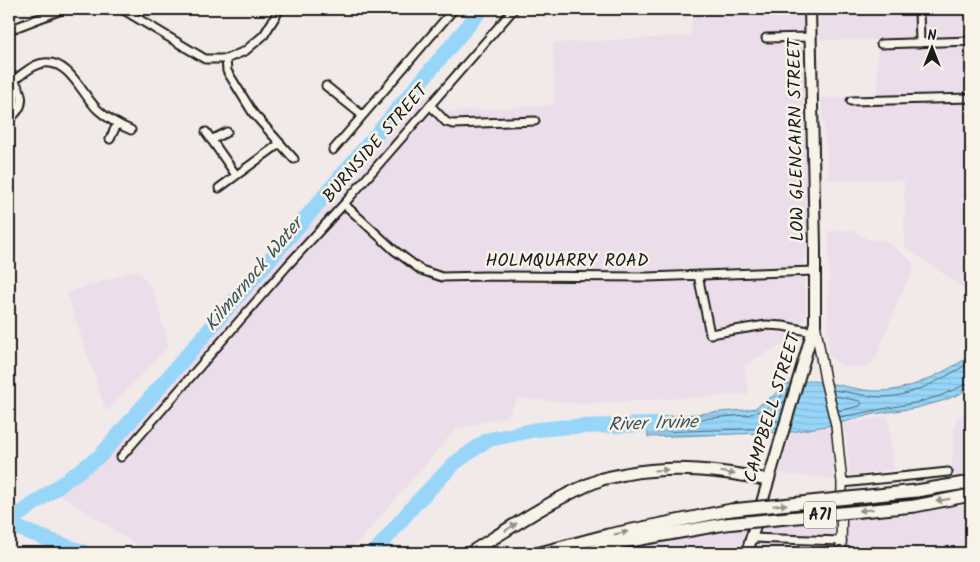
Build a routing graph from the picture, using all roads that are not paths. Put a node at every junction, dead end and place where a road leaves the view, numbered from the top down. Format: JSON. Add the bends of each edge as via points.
{"nodes":[{"id":1,"x":64,"y":9,"type":"edge"},
{"id":2,"x":122,"y":9,"type":"edge"},
{"id":3,"x":280,"y":9,"type":"edge"},
{"id":4,"x":454,"y":9,"type":"edge"},
{"id":5,"x":514,"y":9,"type":"edge"},
{"id":6,"x":810,"y":9,"type":"edge"},
{"id":7,"x":919,"y":9,"type":"edge"},
{"id":8,"x":9,"y":30,"type":"edge"},
{"id":9,"x":810,"y":37,"type":"junction"},
{"id":10,"x":766,"y":38,"type":"dead end"},
{"id":11,"x":971,"y":41,"type":"edge"},
{"id":12,"x":920,"y":43,"type":"junction"},
{"id":13,"x":881,"y":44,"type":"dead end"},
{"id":14,"x":226,"y":59,"type":"junction"},
{"id":15,"x":9,"y":73,"type":"edge"},
{"id":16,"x":14,"y":80,"type":"junction"},
{"id":17,"x":326,"y":86,"type":"dead end"},
{"id":18,"x":971,"y":98,"type":"edge"},
{"id":19,"x":851,"y":101,"type":"dead end"},
{"id":20,"x":430,"y":105,"type":"junction"},
{"id":21,"x":362,"y":115,"type":"junction"},
{"id":22,"x":9,"y":119,"type":"edge"},
{"id":23,"x":535,"y":121,"type":"dead end"},
{"id":24,"x":117,"y":124,"type":"junction"},
{"id":25,"x":131,"y":130,"type":"dead end"},
{"id":26,"x":206,"y":132,"type":"dead end"},
{"id":27,"x":227,"y":132,"type":"dead end"},
{"id":28,"x":110,"y":139,"type":"dead end"},
{"id":29,"x":211,"y":140,"type":"junction"},
{"id":30,"x":280,"y":144,"type":"junction"},
{"id":31,"x":333,"y":150,"type":"dead end"},
{"id":32,"x":294,"y":159,"type":"dead end"},
{"id":33,"x":236,"y":175,"type":"junction"},
{"id":34,"x":219,"y":188,"type":"dead end"},
{"id":35,"x":344,"y":204,"type":"junction"},
{"id":36,"x":815,"y":271,"type":"junction"},
{"id":37,"x":698,"y":275,"type":"junction"},
{"id":38,"x":814,"y":327,"type":"junction"},
{"id":39,"x":807,"y":354,"type":"junction"},
{"id":40,"x":821,"y":360,"type":"junction"},
{"id":41,"x":120,"y":457,"type":"dead end"},
{"id":42,"x":948,"y":472,"type":"dead end"},
{"id":43,"x":768,"y":480,"type":"junction"},
{"id":44,"x":971,"y":482,"type":"edge"},
{"id":45,"x":842,"y":483,"type":"junction"},
{"id":46,"x":971,"y":495,"type":"edge"},
{"id":47,"x":752,"y":538,"type":"junction"},
{"id":48,"x":842,"y":541,"type":"junction"},
{"id":49,"x":470,"y":553,"type":"edge"},
{"id":50,"x":540,"y":553,"type":"edge"},
{"id":51,"x":585,"y":553,"type":"edge"},
{"id":52,"x":748,"y":553,"type":"edge"},
{"id":53,"x":841,"y":553,"type":"edge"}],
"edges":[{"from":1,"to":8,"type":"street"},
{"from":2,"to":14,"type":"street","via":[[205,59]]},
{"from":3,"to":14,"type":"street","via":[[264,35],[245,51]]},
{"from":4,"to":21,"type":"street"},
{"from":5,"to":20,"type":"street","name":"BURNSIDE STREET"},
{"from":6,"to":9,"type":"main road","name":"LOW GLENCAIRN STREET"},
{"from":7,"to":12,"type":"street"},
{"from":9,"to":10,"type":"street"},
{"from":9,"to":36,"type":"main road","name":"LOW GLENCAIRN STREET"},
{"from":11,"to":12,"type":"street"},
{"from":12,"to":13,"type":"street"},
{"from":14,"to":30,"type":"street","via":[[227,71],[253,113]]},
{"from":15,"to":16,"type":"street"},
{"from":16,"to":22,"type":"street","via":[[22,104]]},
{"from":16,"to":24,"type":"street","via":[[37,64],[56,64],[67,71],[98,110]]},
{"from":17,"to":21,"type":"street"},
{"from":18,"to":19,"type":"street"},
{"from":20,"to":23,"type":"street","via":[[446,122],[453,124]]},
{"from":20,"to":35,"type":"street","name":"BURNSIDE STREET"},
{"from":21,"to":31,"type":"street"},
{"from":24,"to":25,"type":"street"},
{"from":24,"to":28,"type":"street"},
{"from":26,"to":29,"type":"street"},
{"from":27,"to":29,"type":"street"},
{"from":29,"to":33,"type":"street"},
{"from":30,"to":32,"type":"street"},
{"from":30,"to":33,"type":"street"},
{"from":33,"to":34,"type":"street"},
{"from":35,"to":37,"type":"street","name":"HOLMQUARRY ROAD","via":[[394,250],[421,270],[442,277]]},
{"from":35,"to":41,"type":"street","name":"BURNSIDE STREET"},
{"from":36,"to":37,"type":"street","name":"HOLMQUARRY ROAD"},
{"from":36,"to":38,"type":"main road","name":"CAMPBELL STREET"},
{"from":37,"to":38,"type":"street","via":[[710,334],[766,325]]},
{"from":38,"to":39,"type":"main road","name":"CAMPBELL STREET"},
{"from":38,"to":40,"type":"street"},
{"from":39,"to":40,"type":"street"},
{"from":39,"to":43,"type":"main road","name":"CAMPBELL STREET"},
{"from":40,"to":45,"type":"street","via":[[836,425]]},
{"from":42,"to":45,"type":"street"},
{"from":43,"to":47,"type":"main road","name":"CAMPBELL STREET"},
{"from":49,"to":43,"type":"main road","one_way":true,"via":[[532,514],[604,478],[641,471],[688,468]]},
{"from":50,"to":44,"type":"main road","number":"A71","one_way":true,"bridge":true,"via":[[731,510],[916,491]]},
{"from":45,"to":48,"type":"street"},
{"from":46,"to":51,"type":"main road","number":"A71","one_way":true,"bridge":true,"via":[[915,506],[725,524],[618,543]]},
{"from":47,"to":48,"type":"street"},
{"from":47,"to":52,"type":"main road","name":"CAMPBELL STREET"},
{"from":48,"to":53,"type":"street"}]}
